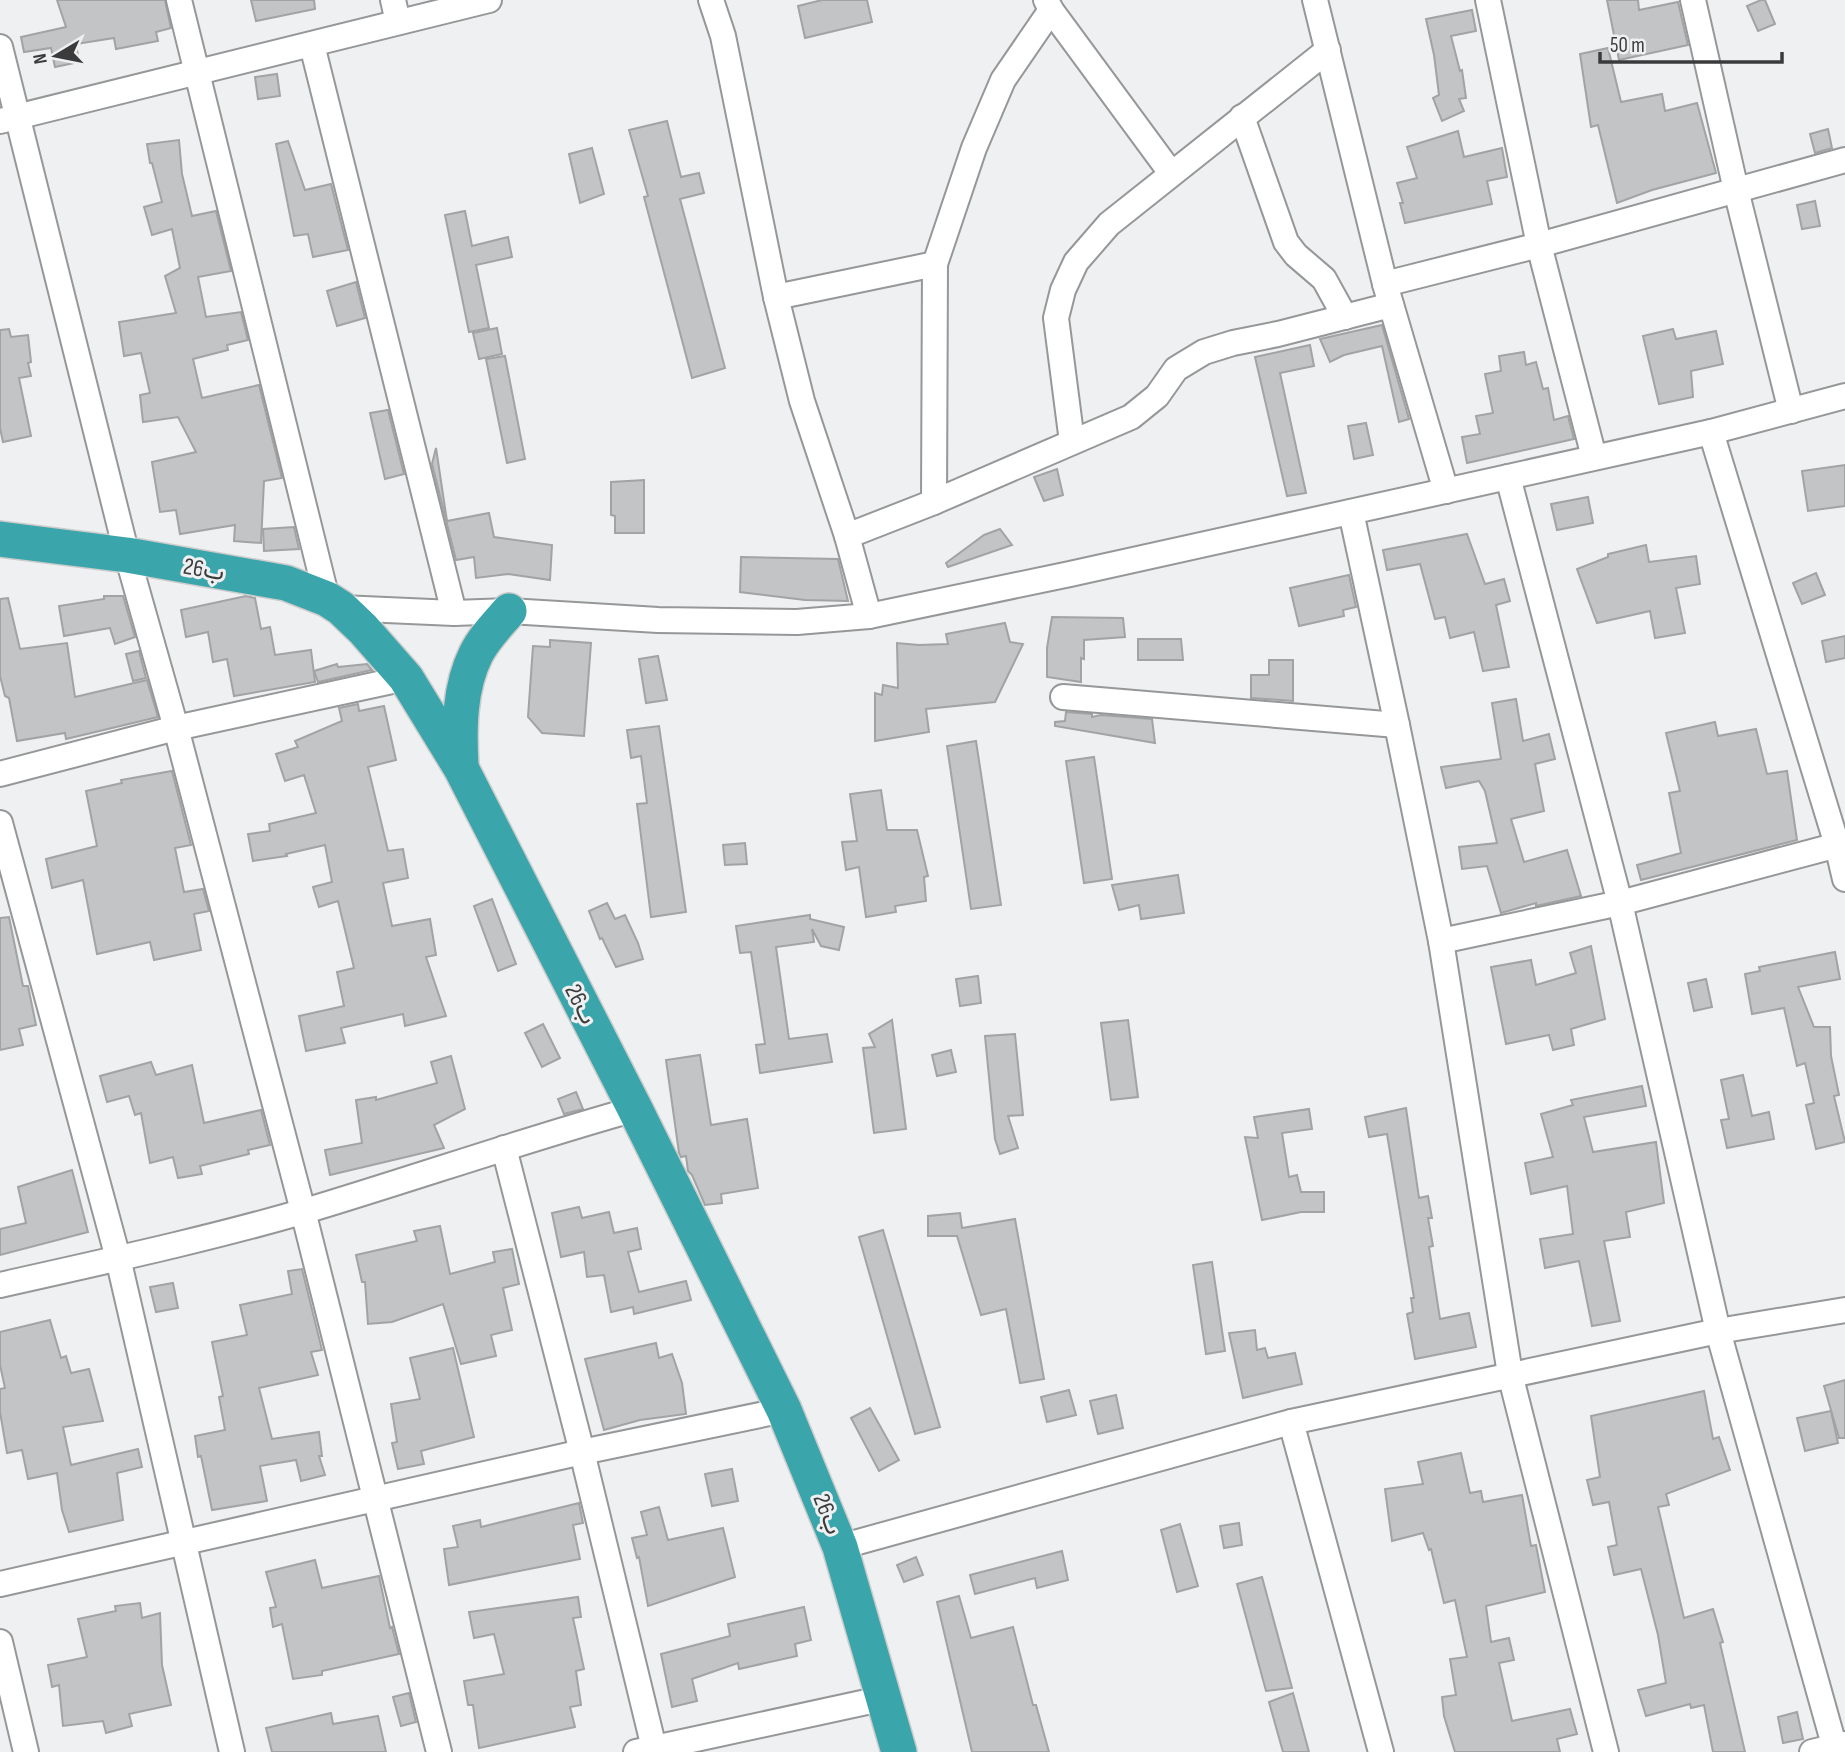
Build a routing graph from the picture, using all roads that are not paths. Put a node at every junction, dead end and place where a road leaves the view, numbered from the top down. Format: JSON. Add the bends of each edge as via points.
{"nodes":[{"id":1,"x":179,"y":0,"type":"edge"},
{"id":2,"x":489,"y":0,"type":"edge"},
{"id":3,"x":711,"y":0,"type":"edge"},
{"id":4,"x":1315,"y":0,"type":"edge"},
{"id":5,"x":1488,"y":0,"type":"edge"},
{"id":6,"x":1693,"y":0,"type":"edge"},
{"id":7,"x":1048,"y":5,"type":"edge"},
{"id":8,"x":396,"y":11,"type":"edge"},
{"id":9,"x":312,"y":46,"type":"junction"},
{"id":10,"x":0,"y":47,"type":"edge"},
{"id":11,"x":1328,"y":50,"type":"junction"},
{"id":12,"x":196,"y":72,"type":"junction"},
{"id":13,"x":1242,"y":117,"type":"junction"},
{"id":14,"x":9,"y":118,"type":"edge"},
{"id":15,"x":1845,"y":160,"type":"edge"},
{"id":16,"x":1171,"y":173,"type":"junction"},
{"id":17,"x":1736,"y":190,"type":"junction"},
{"id":18,"x":1539,"y":246,"type":"junction"},
{"id":19,"x":935,"y":264,"type":"junction"},
{"id":20,"x":1388,"y":294,"type":"junction"},
{"id":21,"x":776,"y":297,"type":"junction"},
{"id":22,"x":1345,"y":317,"type":"junction"},
{"id":23,"x":1845,"y":396,"type":"edge"},
{"id":24,"x":1791,"y":411,"type":"junction"},
{"id":25,"x":1711,"y":432,"type":"junction"},
{"id":26,"x":1072,"y":442,"type":"junction"},
{"id":27,"x":1594,"y":457,"type":"junction"},
{"id":28,"x":1508,"y":477,"type":"junction"},
{"id":29,"x":1446,"y":491,"type":"junction"},
{"id":30,"x":934,"y":502,"type":"junction"},
{"id":31,"x":1351,"y":512,"type":"junction"},
{"id":32,"x":847,"y":536,"type":"junction"},
{"id":33,"x":0,"y":539,"type":"edge"},
{"id":34,"x":127,"y":555,"type":"junction"},
{"id":35,"x":334,"y":604,"type":"junction"},
{"id":36,"x":509,"y":611,"type":"junction"},
{"id":37,"x":454,"y":612,"type":"junction"},
{"id":38,"x":869,"y":615,"type":"junction"},
{"id":39,"x":406,"y":678,"type":"junction"},
{"id":40,"x":1063,"y":697,"type":"dead end"},
{"id":41,"x":1397,"y":724,"type":"junction"},
{"id":42,"x":176,"y":728,"type":"junction"},
{"id":43,"x":461,"y":768,"type":"junction"},
{"id":44,"x":0,"y":774,"type":"edge"},
{"id":45,"x":0,"y":823,"type":"edge"},
{"id":46,"x":1841,"y":844,"type":"edge"},
{"id":47,"x":1845,"y":879,"type":"edge"},
{"id":48,"x":1620,"y":903,"type":"junction"},
{"id":49,"x":1441,"y":941,"type":"junction"},
{"id":50,"x":635,"y":1109,"type":"junction"},
{"id":51,"x":504,"y":1148,"type":"junction"},
{"id":52,"x":303,"y":1211,"type":"junction"},
{"id":53,"x":118,"y":1258,"type":"junction"},
{"id":54,"x":0,"y":1285,"type":"edge"},
{"id":55,"x":1845,"y":1310,"type":"edge"},
{"id":56,"x":1718,"y":1331,"type":"junction"},
{"id":57,"x":1510,"y":1374,"type":"junction"},
{"id":58,"x":784,"y":1410,"type":"junction"},
{"id":59,"x":1291,"y":1422,"type":"junction"},
{"id":60,"x":582,"y":1452,"type":"junction"},
{"id":61,"x":377,"y":1499,"type":"junction"},
{"id":62,"x":183,"y":1543,"type":"junction"},
{"id":63,"x":840,"y":1547,"type":"junction"},
{"id":64,"x":0,"y":1584,"type":"edge"},
{"id":65,"x":0,"y":1642,"type":"edge"},
{"id":66,"x":885,"y":1698,"type":"junction"},
{"id":67,"x":1832,"y":1748,"type":"edge"},
{"id":68,"x":648,"y":1751,"type":"edge"},
{"id":69,"x":26,"y":1752,"type":"edge"},
{"id":70,"x":232,"y":1752,"type":"edge"},
{"id":71,"x":439,"y":1752,"type":"edge"},
{"id":72,"x":899,"y":1752,"type":"edge"},
{"id":73,"x":1381,"y":1752,"type":"edge"},
{"id":74,"x":1606,"y":1752,"type":"edge"}],
"edges":[{"from":1,"to":12,"type":"street"},
{"from":2,"to":8,"type":"street"},
{"from":3,"to":21,"type":"street","via":[[723,36]]},
{"from":4,"to":11,"type":"street"},
{"from":5,"to":18,"type":"street"},
{"from":6,"to":17,"type":"street"},
{"from":7,"to":16,"type":"street"},
{"from":7,"to":19,"type":"street","via":[[1003,80],[974,148]]},
{"from":8,"to":9,"type":"street"},
{"from":9,"to":12,"type":"street"},
{"from":9,"to":37,"type":"street"},
{"from":10,"to":14,"type":"street"},
{"from":11,"to":13,"type":"street"},
{"from":11,"to":20,"type":"street"},
{"from":12,"to":14,"type":"street"},
{"from":12,"to":35,"type":"street"},
{"from":13,"to":16,"type":"street"},
{"from":13,"to":22,"type":"street","via":[[1286,242],[1324,279]]},
{"from":14,"to":34,"type":"street"},
{"from":15,"to":17,"type":"street"},
{"from":16,"to":26,"type":"street","via":[[1109,224],[1076,262],[1063,290],[1056,318]]},
{"from":17,"to":18,"type":"street"},
{"from":17,"to":24,"type":"street"},
{"from":18,"to":20,"type":"street"},
{"from":18,"to":27,"type":"street"},
{"from":19,"to":21,"type":"street"},
{"from":19,"to":30,"type":"street"},
{"from":20,"to":22,"type":"street"},
{"from":20,"to":29,"type":"street"},
{"from":21,"to":32,"type":"street","via":[[803,401]]},
{"from":22,"to":26,"type":"street","via":[[1204,352],[1176,369],[1157,396],[1131,417]]},
{"from":23,"to":24,"type":"street"},
{"from":24,"to":25,"type":"street"},
{"from":25,"to":27,"type":"street"},
{"from":25,"to":46,"type":"street"},
{"from":26,"to":30,"type":"street"},
{"from":27,"to":28,"type":"street"},
{"from":28,"to":29,"type":"street"},
{"from":28,"to":48,"type":"street"},
{"from":29,"to":31,"type":"street"},
{"from":30,"to":32,"type":"street"},
{"from":31,"to":38,"type":"street"},
{"from":31,"to":41,"type":"street"},
{"from":32,"to":38,"type":"street"},
{"from":33,"to":34,"type":"highway","name":"26ب"},
{"from":34,"to":35,"type":"highway","name":"26ب","via":[[285,583]]},
{"from":34,"to":42,"type":"street"},
{"from":35,"to":37,"type":"street"},
{"from":35,"to":39,"type":"highway","name":"26ب"},
{"from":36,"to":37,"type":"street"},
{"from":36,"to":38,"type":"street","via":[[797,622]]},
{"from":36,"to":43,"type":"highway","via":[[476,653],[468,673],[461,708]]},
{"from":39,"to":42,"type":"street"},
{"from":39,"to":43,"type":"highway","name":"26ب"},
{"from":40,"to":41,"type":"street"},
{"from":41,"to":49,"type":"street"},
{"from":42,"to":44,"type":"street"},
{"from":42,"to":52,"type":"street"},
{"from":43,"to":50,"type":"highway","name":"26ب"},
{"from":45,"to":53,"type":"street"},
{"from":46,"to":47,"type":"street"},
{"from":46,"to":48,"type":"street"},
{"from":48,"to":49,"type":"street"},
{"from":48,"to":56,"type":"street"},
{"from":49,"to":57,"type":"street"},
{"from":50,"to":51,"type":"street"},
{"from":50,"to":58,"type":"highway","name":"26ب"},
{"from":51,"to":52,"type":"street"},
{"from":51,"to":60,"type":"street"},
{"from":52,"to":53,"type":"street"},
{"from":52,"to":61,"type":"street"},
{"from":53,"to":54,"type":"street"},
{"from":53,"to":62,"type":"street"},
{"from":55,"to":56,"type":"street"},
{"from":56,"to":57,"type":"street"},
{"from":56,"to":67,"type":"street"},
{"from":57,"to":59,"type":"street"},
{"from":57,"to":74,"type":"street"},
{"from":58,"to":60,"type":"street"},
{"from":58,"to":63,"type":"highway","name":"26ب"},
{"from":59,"to":63,"type":"street"},
{"from":59,"to":73,"type":"street"},
{"from":60,"to":61,"type":"street"},
{"from":60,"to":68,"type":"street"},
{"from":61,"to":62,"type":"street"},
{"from":61,"to":71,"type":"street"},
{"from":62,"to":64,"type":"street"},
{"from":62,"to":70,"type":"street"},
{"from":63,"to":66,"type":"highway","name":"26ب"},
{"from":65,"to":69,"type":"street"},
{"from":66,"to":68,"type":"street"},
{"from":66,"to":72,"type":"highway","name":"26ب"}]}
